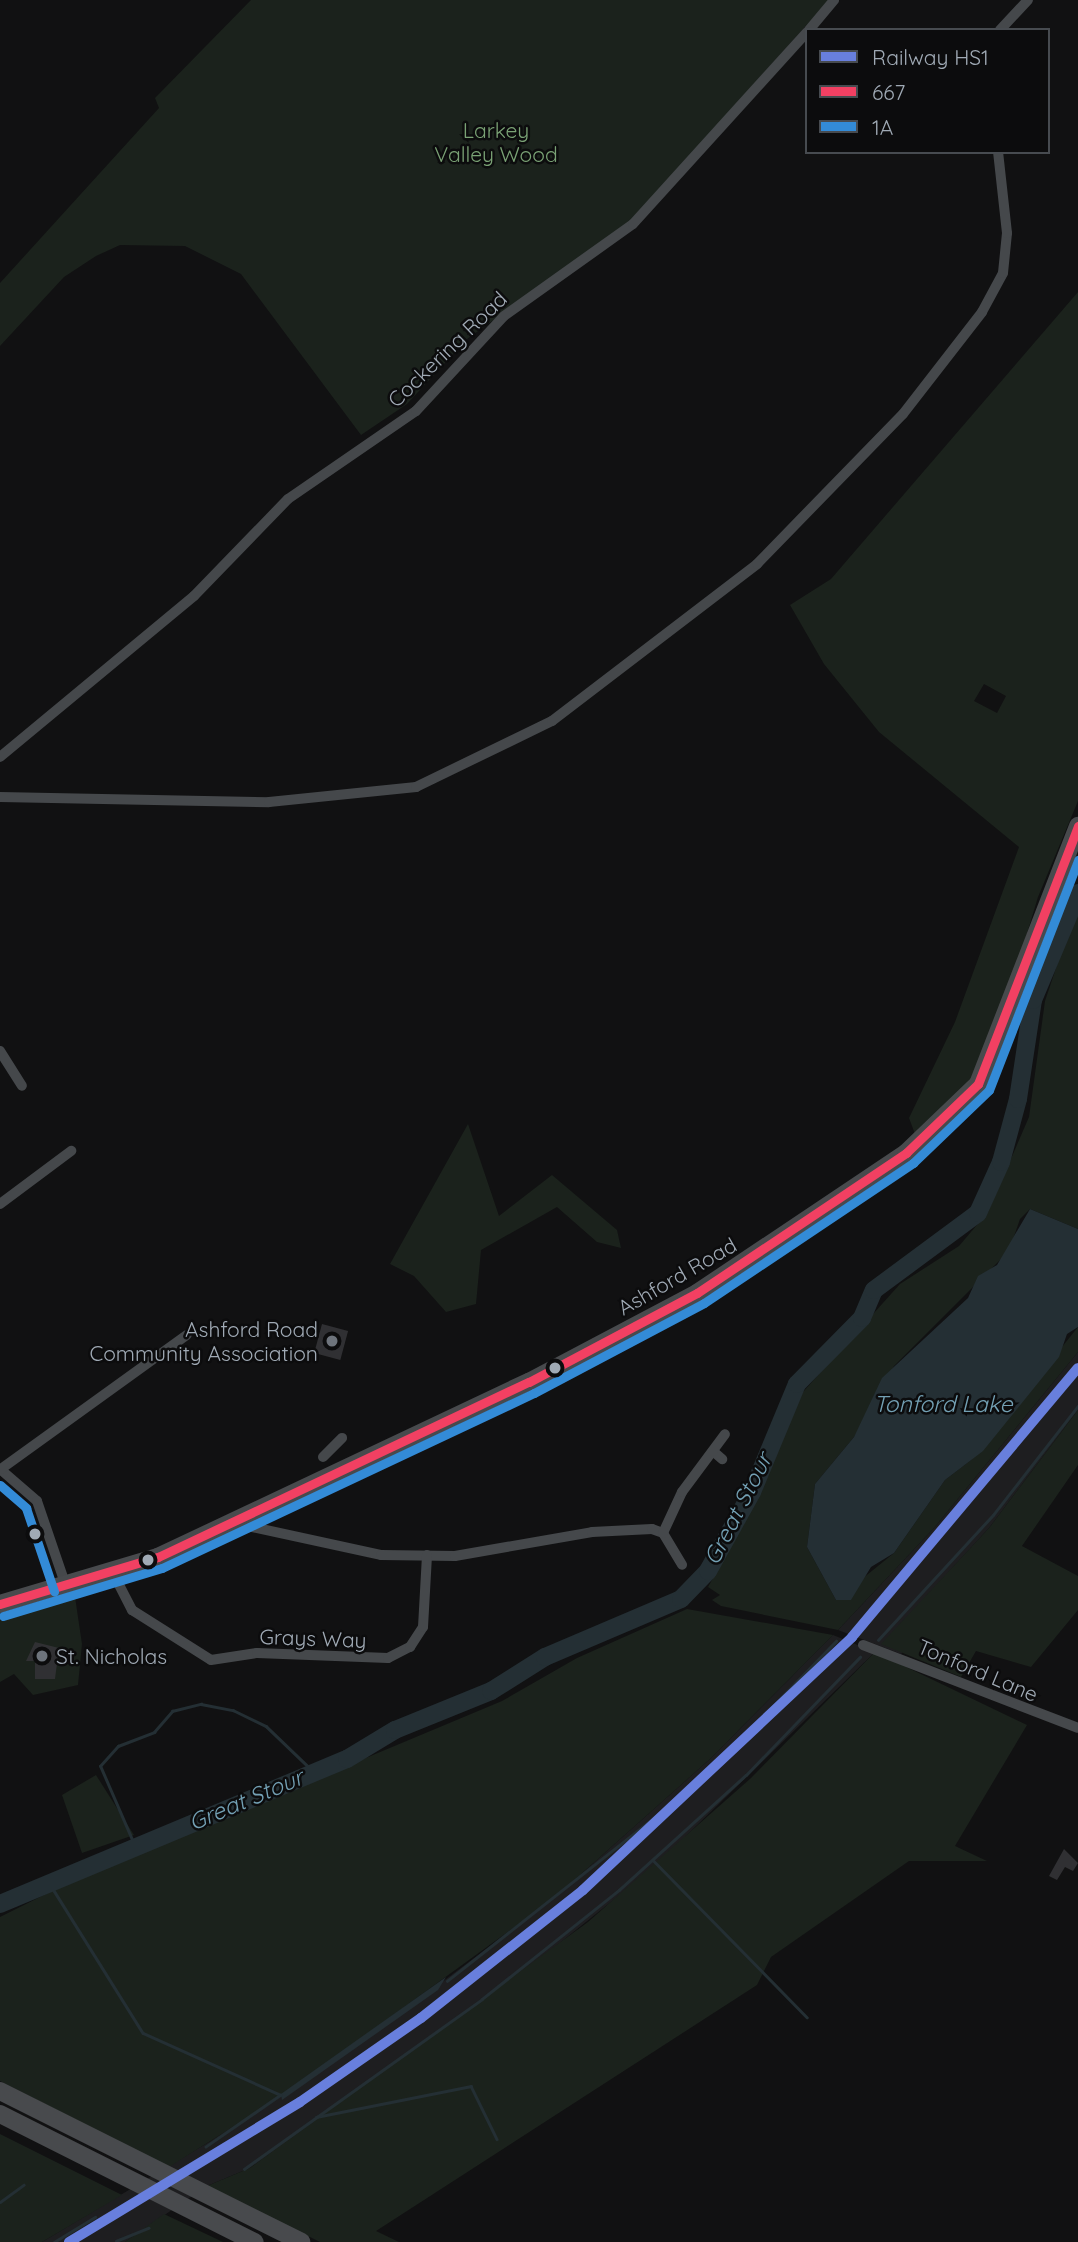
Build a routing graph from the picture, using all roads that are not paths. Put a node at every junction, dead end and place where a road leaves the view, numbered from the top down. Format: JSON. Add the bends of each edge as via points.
{"nodes":[{"id":1,"x":834,"y":0,"type":"edge"},
{"id":2,"x":1028,"y":0,"type":"edge"},
{"id":3,"x":811,"y":28,"type":"edge"},
{"id":4,"x":1002,"y":28,"type":"edge"},
{"id":5,"x":805,"y":34,"type":"edge"},
{"id":6,"x":998,"y":154,"type":"edge"},
{"id":7,"x":0,"y":757,"type":"edge"},
{"id":8,"x":0,"y":797,"type":"edge"},
{"id":9,"x":1078,"y":826,"type":"edge"},
{"id":10,"x":0,"y":1051,"type":"edge"},
{"id":11,"x":10,"y":1067,"type":"junction"},
{"id":12,"x":0,"y":1074,"type":"edge"},
{"id":13,"x":22,"y":1086,"type":"dead end"},
{"id":14,"x":71,"y":1151,"type":"dead end"},
{"id":15,"x":0,"y":1204,"type":"edge"},
{"id":16,"x":187,"y":1335,"type":"dead end"},
{"id":17,"x":725,"y":1434,"type":"dead end"},
{"id":18,"x":342,"y":1438,"type":"dead end"},
{"id":19,"x":323,"y":1457,"type":"dead end"},
{"id":20,"x":0,"y":1469,"type":"edge"},
{"id":21,"x":234,"y":1523,"type":"junction"},
{"id":22,"x":663,"y":1533,"type":"junction"},
{"id":23,"x":427,"y":1555,"type":"junction"},
{"id":24,"x":682,"y":1565,"type":"dead end"},
{"id":25,"x":113,"y":1573,"type":"junction"},
{"id":26,"x":66,"y":1587,"type":"junction"},
{"id":27,"x":0,"y":1604,"type":"edge"},
{"id":28,"x":863,"y":1645,"type":"dead end"},
{"id":29,"x":1078,"y":1728,"type":"edge"},
{"id":30,"x":0,"y":2091,"type":"edge"},
{"id":31,"x":0,"y":2115,"type":"edge"},
{"id":32,"x":255,"y":2242,"type":"edge"},
{"id":33,"x":301,"y":2242,"type":"edge"}],
"edges":[{"from":1,"to":3,"type":"street","name":"Cockering Road"},
{"from":2,"to":4,"type":"street"},
{"from":5,"to":7,"type":"street","name":"Cockering Road","via":[[632,224],[504,316],[416,411],[288,499],[194,596]]},
{"from":6,"to":8,"type":"street","via":[[1007,233],[1003,273],[982,312],[903,414],[757,564],[552,721],[416,788],[269,802]]},
{"from":9,"to":21,"type":"highway","name":"Ashford Road","via":[[1045,898],[993,1057],[972,1096],[929,1136],[674,1306]]},
{"from":10,"to":11,"type":"street"},
{"from":11,"to":12,"type":"street"},
{"from":11,"to":13,"type":"street"},
{"from":14,"to":15,"type":"street"},
{"from":16,"to":20,"type":"street"},
{"from":17,"to":22,"type":"street","via":[[718,1455],[682,1492]]},
{"from":18,"to":19,"type":"street"},
{"from":20,"to":26,"type":"street","via":[[37,1501]]},
{"from":21,"to":23,"type":"street","via":[[337,1548]]},
{"from":21,"to":25,"type":"highway","name":"Ashford Road"},
{"from":22,"to":23,"type":"street","via":[[611,1530],[484,1554]]},
{"from":22,"to":24,"type":"street"},
{"from":23,"to":25,"type":"street","name":"Grays Way","via":[[423,1627],[410,1647],[388,1658],[257,1653],[211,1660],[132,1610]]},
{"from":25,"to":26,"type":"highway","name":"Ashford Road"},
{"from":26,"to":27,"type":"highway","name":"Ashford Road"},
{"from":28,"to":29,"type":"street","name":"Tonford Lane"},
{"from":30,"to":33,"type":"highway"},
{"from":31,"to":32,"type":"highway"}]}
